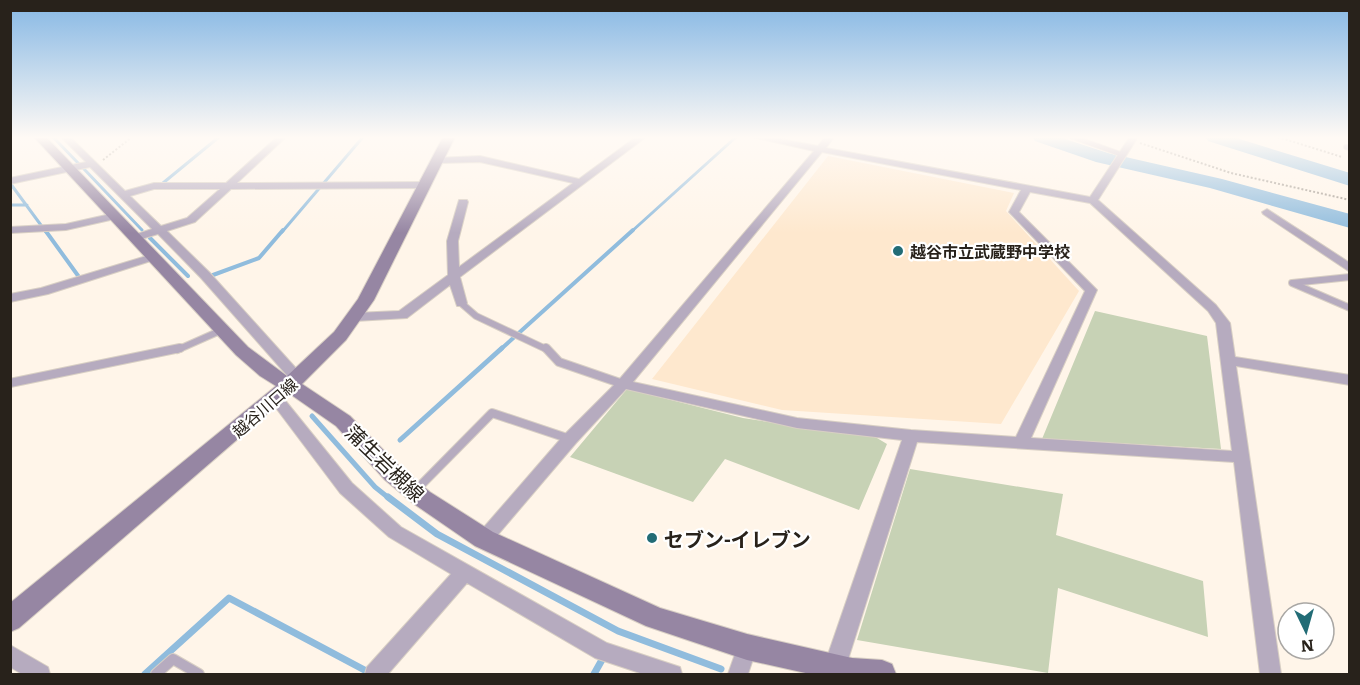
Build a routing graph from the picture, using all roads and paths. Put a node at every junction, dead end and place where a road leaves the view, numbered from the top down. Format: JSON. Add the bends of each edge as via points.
{"nodes":[{"id":1,"x":71,"y":169,"type":"edge"},
{"id":2,"x":82,"y":169,"type":"edge"},
{"id":3,"x":84,"y":169,"type":"edge"},
{"id":4,"x":248,"y":169,"type":"edge"},
{"id":5,"x":433,"y":169,"type":"edge"},
{"id":6,"x":523,"y":169,"type":"edge"},
{"id":7,"x":598,"y":169,"type":"edge"},
{"id":8,"x":802,"y":169,"type":"edge"},
{"id":9,"x":923,"y":169,"type":"edge"},
{"id":10,"x":1115,"y":169,"type":"edge"},
{"id":11,"x":1219,"y":169,"type":"edge"},
{"id":12,"x":10,"y":181,"type":"edge"},
{"id":13,"x":580,"y":182,"type":"junction"},
{"id":14,"x":230,"y":186,"type":"junction"},
{"id":15,"x":424,"y":186,"type":"junction"},
{"id":16,"x":1027,"y":189,"type":"junction"},
{"id":17,"x":125,"y":194,"type":"junction"},
{"id":18,"x":1350,"y":200,"type":"edge"},
{"id":19,"x":1093,"y":201,"type":"junction"},
{"id":20,"x":463,"y":202,"type":"dead end"},
{"id":21,"x":1267,"y":213,"type":"dead end"},
{"id":22,"x":115,"y":216,"type":"junction"},
{"id":23,"x":10,"y":230,"type":"edge"},
{"id":24,"x":159,"y":230,"type":"junction"},
{"id":25,"x":135,"y":238,"type":"junction"},
{"id":26,"x":153,"y":257,"type":"junction"},
{"id":27,"x":1350,"y":269,"type":"edge"},
{"id":28,"x":453,"y":275,"type":"junction"},
{"id":29,"x":1350,"y":277,"type":"edge"},
{"id":30,"x":10,"y":298,"type":"edge"},
{"id":31,"x":461,"y":303,"type":"joint"},
{"id":32,"x":1350,"y":308,"type":"edge"},
{"id":33,"x":355,"y":317,"type":"junction"},
{"id":34,"x":222,"y":330,"type":"junction"},
{"id":35,"x":1228,"y":360,"type":"junction"},
{"id":36,"x":1350,"y":380,"type":"edge"},
{"id":37,"x":10,"y":383,"type":"edge"},
{"id":38,"x":623,"y":384,"type":"junction"},
{"id":39,"x":287,"y":387,"type":"junction"},
{"id":40,"x":911,"y":436,"type":"junction"},
{"id":41,"x":570,"y":439,"type":"junction"},
{"id":42,"x":1021,"y":443,"type":"junction"},
{"id":43,"x":1241,"y":457,"type":"junction"},
{"id":44,"x":414,"y":492,"type":"junction"},
{"id":45,"x":484,"y":538,"type":"junction"},
{"id":46,"x":464,"y":573,"type":"junction"},
{"id":47,"x":10,"y":620,"type":"edge"},
{"id":48,"x":747,"y":647,"type":"junction"},
{"id":49,"x":10,"y":655,"type":"edge"},
{"id":50,"x":835,"y":666,"type":"junction"},
{"id":51,"x":40,"y":675,"type":"edge"},
{"id":52,"x":156,"y":675,"type":"edge"},
{"id":53,"x":199,"y":675,"type":"edge"},
{"id":54,"x":375,"y":675,"type":"edge"},
{"id":55,"x":672,"y":675,"type":"edge"},
{"id":56,"x":738,"y":675,"type":"edge"},
{"id":57,"x":882,"y":675,"type":"edge"},
{"id":58,"x":1271,"y":675,"type":"edge"}],
"edges":[{"from":1,"to":12,"type":"street"},
{"from":2,"to":22,"type":"main road","name":"蒲生岩槻線"},
{"from":3,"to":17,"type":"street"},
{"from":4,"to":14,"type":"street"},
{"from":5,"to":15,"type":"main road","name":"越谷川口線"},
{"from":6,"to":13,"type":"street"},
{"from":7,"to":13,"type":"street"},
{"from":8,"to":38,"type":"street"},
{"from":9,"to":16,"type":"street"},
{"from":10,"to":19,"type":"street"},
{"from":11,"to":18,"type":"path"},
{"from":13,"to":28,"type":"street"},
{"from":14,"to":15,"type":"street"},
{"from":14,"to":17,"type":"street","via":[[154,186]]},
{"from":14,"to":24,"type":"street","via":[[191,220]]},
{"from":15,"to":33,"type":"main road","name":"越谷川口線"},
{"from":16,"to":19,"type":"street"},
{"from":16,"to":42,"type":"street","via":[[1014,212],[1092,290]]},
{"from":17,"to":24,"type":"street"},
{"from":19,"to":35,"type":"street","via":[[1212,308],[1223,323]]},
{"from":20,"to":28,"type":"street","via":[[450,248]]},
{"from":21,"to":27,"type":"street"},
{"from":22,"to":23,"type":"street","via":[[66,227]]},
{"from":22,"to":25,"type":"main road","name":"蒲生岩槻線"},
{"from":24,"to":25,"type":"street"},
{"from":24,"to":39,"type":"street","via":[[205,275]]},
{"from":25,"to":26,"type":"main road","name":"蒲生岩槻線"},
{"from":26,"to":30,"type":"street"},
{"from":26,"to":34,"type":"main road","name":"蒲生岩槻線"},
{"from":28,"to":31,"type":"street"},
{"from":28,"to":33,"type":"street","via":[[402,315]]},
{"from":29,"to":32,"type":"lane","via":[[1292,283]]},
{"from":31,"to":38,"type":"lane","via":[[476,316],[547,349],[559,362]]},
{"from":33,"to":39,"type":"main road","name":"越谷川口線"},
{"from":34,"to":37,"type":"lane","via":[[174,351]]},
{"from":34,"to":39,"type":"main road","name":"蒲生岩槻線"},
{"from":35,"to":36,"type":"street"},
{"from":35,"to":43,"type":"street"},
{"from":38,"to":40,"type":"street","via":[[797,423]]},
{"from":38,"to":41,"type":"street"},
{"from":39,"to":44,"type":"main road","name":"蒲生岩槻線","via":[[319,403],[344,422]]},
{"from":39,"to":46,"type":"street","via":[[346,488],[395,532]]},
{"from":39,"to":47,"type":"main road","name":"越谷川口線"},
{"from":40,"to":42,"type":"street"},
{"from":40,"to":50,"type":"street"},
{"from":41,"to":44,"type":"lane","via":[[492,413]]},
{"from":41,"to":45,"type":"street"},
{"from":42,"to":43,"type":"street"},
{"from":43,"to":58,"type":"street"},
{"from":44,"to":45,"type":"main road","name":"蒲生岩槻線"},
{"from":45,"to":48,"type":"main road","name":"蒲生岩槻線","via":[[655,618]]},
{"from":46,"to":54,"type":"street"},
{"from":46,"to":55,"type":"street","via":[[603,651]]},
{"from":48,"to":50,"type":"main road","name":"蒲生岩槻線"},
{"from":48,"to":56,"type":"street"},
{"from":49,"to":51,"type":"street"},
{"from":50,"to":57,"type":"main road","name":"蒲生岩槻線"},
{"from":52,"to":53,"type":"lane","via":[[173,659]]}]}
